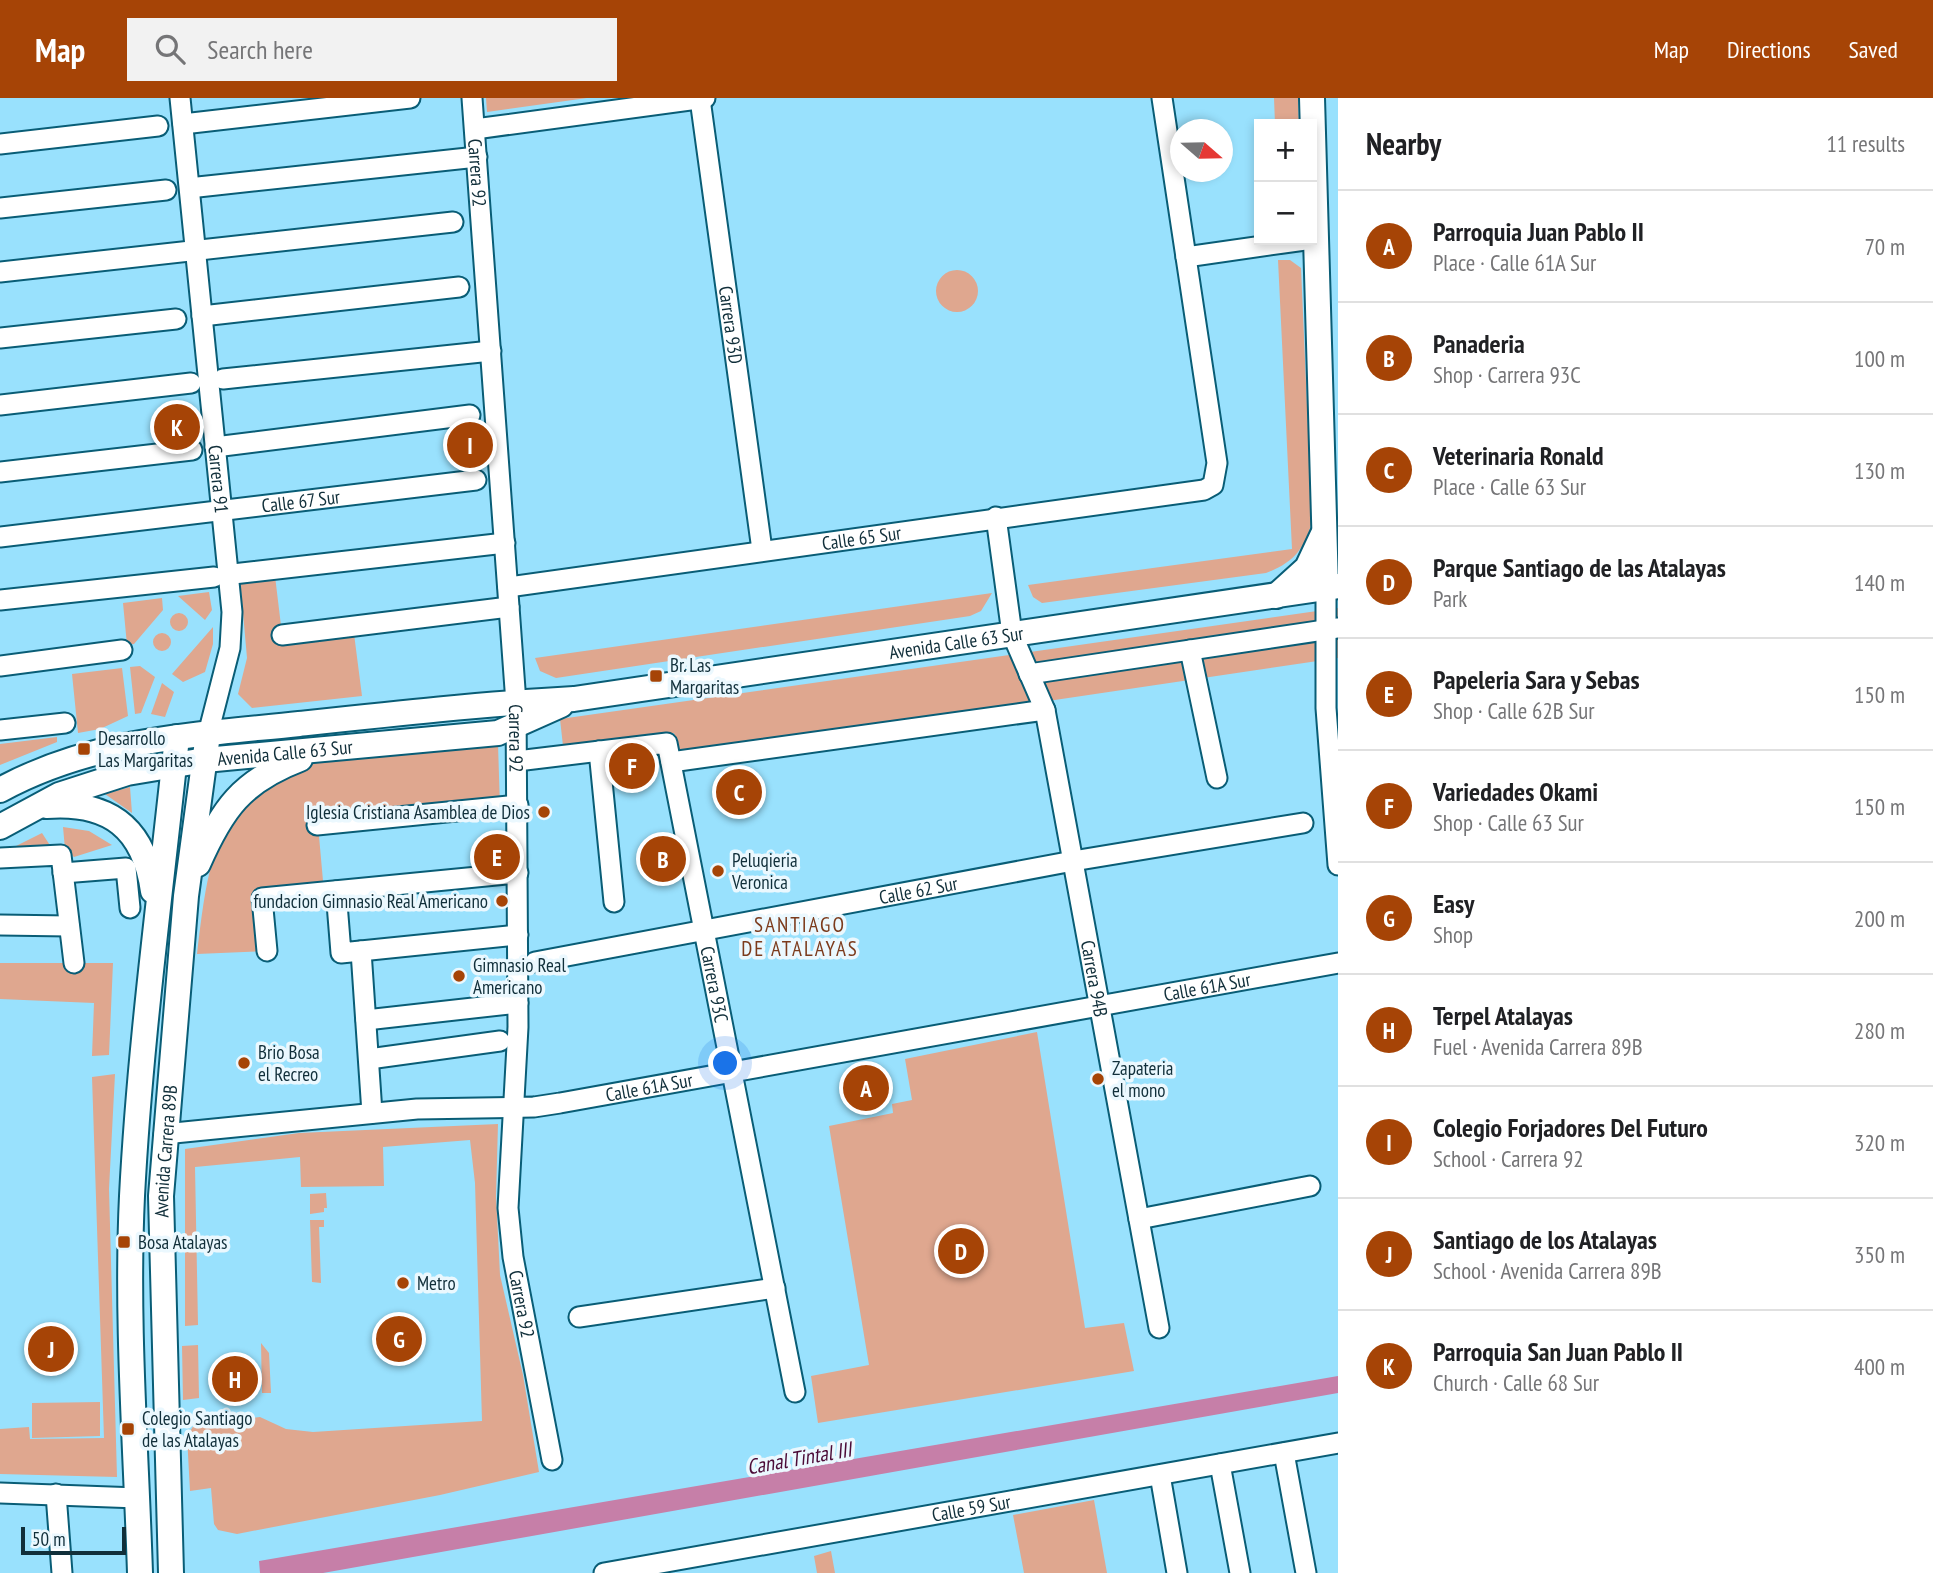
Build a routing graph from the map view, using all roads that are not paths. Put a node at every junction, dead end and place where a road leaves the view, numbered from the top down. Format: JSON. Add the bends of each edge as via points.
{"nodes":[{"id":1,"x":180,"y":98,"type":"edge"},
{"id":2,"x":410,"y":98,"type":"edge"},
{"id":3,"x":472,"y":98,"type":"edge"},
{"id":4,"x":705,"y":98,"type":"edge"},
{"id":5,"x":1162,"y":98,"type":"edge"},
{"id":6,"x":1312,"y":98,"type":"edge"},
{"id":7,"x":700,"y":99,"type":"edge"},
{"id":8,"x":183,"y":124,"type":"junction"},
{"id":9,"x":158,"y":127,"type":"dead end"},
{"id":10,"x":475,"y":129,"type":"junction"},
{"id":11,"x":0,"y":144,"type":"edge"},
{"id":12,"x":477,"y":156,"type":"junction"},
{"id":13,"x":1311,"y":182,"type":"edge"},
{"id":14,"x":198,"y":187,"type":"dead end"},
{"id":15,"x":166,"y":190,"type":"dead end"},
{"id":16,"x":0,"y":208,"type":"edge"},
{"id":17,"x":453,"y":222,"type":"dead end"},
{"id":18,"x":1269,"y":245,"type":"edge"},
{"id":19,"x":1311,"y":245,"type":"edge"},
{"id":20,"x":196,"y":250,"type":"junction"},
{"id":21,"x":1186,"y":257,"type":"junction"},
{"id":22,"x":0,"y":272,"type":"edge"},
{"id":23,"x":459,"y":287,"type":"dead end"},
{"id":24,"x":202,"y":316,"type":"junction"},
{"id":25,"x":176,"y":319,"type":"dead end"},
{"id":26,"x":0,"y":338,"type":"edge"},
{"id":27,"x":491,"y":351,"type":"junction"},
{"id":28,"x":223,"y":379,"type":"dead end"},
{"id":29,"x":191,"y":383,"type":"dead end"},
{"id":30,"x":0,"y":405,"type":"edge"},
{"id":31,"x":470,"y":415,"type":"dead end"},
{"id":32,"x":215,"y":447,"type":"junction"},
{"id":33,"x":191,"y":450,"type":"dead end"},
{"id":34,"x":0,"y":472,"type":"edge"},
{"id":35,"x":476,"y":480,"type":"dead end"},
{"id":36,"x":222,"y":512,"type":"junction"},
{"id":37,"x":996,"y":517,"type":"junction"},
{"id":38,"x":1326,"y":522,"type":"junction"},
{"id":39,"x":0,"y":537,"type":"edge"},
{"id":40,"x":505,"y":543,"type":"junction"},
{"id":41,"x":762,"y":550,"type":"junction"},
{"id":42,"x":1332,"y":587,"type":"edge"},
{"id":43,"x":1276,"y":596,"type":"junction"},
{"id":44,"x":508,"y":597,"type":"junction"},
{"id":45,"x":0,"y":600,"type":"edge"},
{"id":46,"x":1332,"y":629,"type":"edge"},
{"id":47,"x":1012,"y":634,"type":"junction"},
{"id":48,"x":282,"y":635,"type":"dead end"},
{"id":49,"x":122,"y":650,"type":"dead end"},
{"id":50,"x":1189,"y":650,"type":"junction"},
{"id":51,"x":0,"y":666,"type":"edge"},
{"id":52,"x":1030,"y":674,"type":"junction"},
{"id":53,"x":1045,"y":710,"type":"junction"},
{"id":54,"x":516,"y":714,"type":"junction"},
{"id":55,"x":65,"y":723,"type":"dead end"},
{"id":56,"x":0,"y":730,"type":"edge"},
{"id":57,"x":208,"y":734,"type":"junction"},
{"id":58,"x":177,"y":737,"type":"junction"},
{"id":59,"x":327,"y":749,"type":"junction"},
{"id":60,"x":599,"y":751,"type":"junction"},
{"id":61,"x":669,"y":753,"type":"junction"},
{"id":62,"x":205,"y":761,"type":"junction"},
{"id":63,"x":517,"y":761,"type":"junction"},
{"id":64,"x":174,"y":765,"type":"junction"},
{"id":65,"x":1217,"y":778,"type":"dead end"},
{"id":66,"x":0,"y":790,"type":"edge"},
{"id":67,"x":517,"y":806,"type":"junction"},
{"id":68,"x":32,"y":808,"type":"junction"},
{"id":69,"x":1303,"y":823,"type":"dead end"},
{"id":70,"x":317,"y":825,"type":"dead end"},
{"id":71,"x":0,"y":827,"type":"edge"},
{"id":72,"x":0,"y":858,"type":"edge"},
{"id":73,"x":1073,"y":862,"type":"junction"},
{"id":74,"x":62,"y":864,"type":"junction"},
{"id":75,"x":1338,"y":865,"type":"edge"},
{"id":76,"x":518,"y":873,"type":"junction"},
{"id":77,"x":336,"y":891,"type":"junction"},
{"id":78,"x":186,"y":896,"type":"junction"},
{"id":79,"x":614,"y":902,"type":"dead end"},
{"id":80,"x":130,"y":908,"type":"dead end"},
{"id":81,"x":156,"y":916,"type":"junction"},
{"id":82,"x":0,"y":925,"type":"edge"},
{"id":83,"x":69,"y":926,"type":"junction"},
{"id":84,"x":704,"y":929,"type":"junction"},
{"id":85,"x":518,"y":935,"type":"junction"},
{"id":86,"x":267,"y":951,"type":"dead end"},
{"id":87,"x":351,"y":952,"type":"junction"},
{"id":88,"x":535,"y":962,"type":"dead end"},
{"id":89,"x":74,"y":963,"type":"dead end"},
{"id":90,"x":1338,"y":963,"type":"edge"},
{"id":91,"x":518,"y":1003,"type":"junction"},
{"id":92,"x":1100,"y":1007,"type":"junction"},
{"id":93,"x":366,"y":1020,"type":"junction"},
{"id":94,"x":500,"y":1041,"type":"dead end"},
{"id":95,"x":369,"y":1059,"type":"junction"},
{"id":96,"x":732,"y":1072,"type":"junction"},
{"id":97,"x":513,"y":1108,"type":"junction"},
{"id":98,"x":372,"y":1113,"type":"junction"},
{"id":99,"x":164,"y":1134,"type":"junction"},
{"id":100,"x":1310,"y":1186,"type":"dead end"},
{"id":101,"x":1139,"y":1219,"type":"junction"},
{"id":102,"x":775,"y":1288,"type":"junction"},
{"id":103,"x":579,"y":1317,"type":"dead end"},
{"id":104,"x":1160,"y":1328,"type":"dead end"},
{"id":105,"x":795,"y":1392,"type":"dead end"},
{"id":106,"x":1338,"y":1443,"type":"edge"},
{"id":107,"x":1284,"y":1452,"type":"junction"},
{"id":108,"x":552,"y":1460,"type":"dead end"},
{"id":109,"x":1220,"y":1464,"type":"junction"},
{"id":110,"x":1160,"y":1475,"type":"junction"},
{"id":111,"x":0,"y":1493,"type":"edge"},
{"id":112,"x":56,"y":1494,"type":"junction"},
{"id":113,"x":138,"y":1498,"type":"junction"},
{"id":114,"x":62,"y":1573,"type":"edge"},
{"id":115,"x":140,"y":1573,"type":"edge"},
{"id":116,"x":171,"y":1573,"type":"edge"},
{"id":117,"x":604,"y":1573,"type":"edge"},
{"id":118,"x":1177,"y":1573,"type":"edge"},
{"id":119,"x":1240,"y":1573,"type":"edge"},
{"id":120,"x":1306,"y":1573,"type":"edge"}],
"edges":[{"from":1,"to":8,"type":"street","name":"Carrera 91"},
{"from":2,"to":8,"type":"street"},
{"from":3,"to":10,"type":"street","name":"Carrera 92"},
{"from":4,"to":7,"type":"street"},
{"from":5,"to":21,"type":"street"},
{"from":6,"to":13,"type":"main road"},
{"from":7,"to":10,"type":"street"},
{"from":7,"to":41,"type":"street","name":"Carrera 93D"},
{"from":8,"to":20,"type":"street","name":"Carrera 91"},
{"from":9,"to":11,"type":"street"},
{"from":10,"to":12,"type":"street","name":"Carrera 92"},
{"from":12,"to":14,"type":"street"},
{"from":12,"to":27,"type":"street","name":"Carrera 92"},
{"from":15,"to":16,"type":"street"},
{"from":17,"to":20,"type":"street"},
{"from":18,"to":21,"type":"street"},
{"from":19,"to":38,"type":"main road"},
{"from":20,"to":22,"type":"street"},
{"from":20,"to":24,"type":"street","name":"Carrera 91"},
{"from":21,"to":37,"type":"street","name":"Calle 65 Sur","via":[[1217,463],[1213,485],[1204,491]]},
{"from":23,"to":24,"type":"street"},
{"from":24,"to":32,"type":"street","name":"Carrera 91"},
{"from":25,"to":26,"type":"street"},
{"from":27,"to":28,"type":"street"},
{"from":27,"to":40,"type":"street","name":"Carrera 92"},
{"from":29,"to":30,"type":"street"},
{"from":31,"to":32,"type":"street"},
{"from":32,"to":36,"type":"street","name":"Carrera 91"},
{"from":33,"to":34,"type":"street"},
{"from":35,"to":36,"type":"street","name":"Calle 67 Sur"},
{"from":36,"to":39,"type":"street","name":"Calle 67 Sur"},
{"from":36,"to":57,"type":"street","name":"Carrera 91","via":[[232,630]]},
{"from":37,"to":41,"type":"street","name":"Calle 65 Sur"},
{"from":37,"to":47,"type":"street","name":"Carrera 94B"},
{"from":38,"to":42,"type":"main road"},
{"from":38,"to":43,"type":"main road","via":[[1315,556]]},
{"from":40,"to":44,"type":"street","name":"Carrera 92"},
{"from":40,"to":45,"type":"street"},
{"from":41,"to":44,"type":"street","name":"Calle 65 Sur"},
{"from":42,"to":43,"type":"main road","name":"Avenida Calle 63 Sur"},
{"from":42,"to":46,"type":"street"},
{"from":43,"to":47,"type":"main road","name":"Avenida Calle 63 Sur"},
{"from":44,"to":48,"type":"street","name":"Calle 65 Sur"},
{"from":44,"to":54,"type":"street","name":"Carrera 92"},
{"from":46,"to":50,"type":"street"},
{"from":46,"to":75,"type":"street","via":[[1326,708]]},
{"from":47,"to":52,"type":"street","name":"Carrera 94B"},
{"from":47,"to":54,"type":"main road","name":"Avenida Calle 63 Sur","via":[[574,699]]},
{"from":49,"to":51,"type":"street"},
{"from":50,"to":52,"type":"street"},
{"from":50,"to":65,"type":"street"},
{"from":52,"to":53,"type":"street","name":"Carrera 94B"},
{"from":53,"to":61,"type":"street"},
{"from":53,"to":73,"type":"street","name":"Carrera 94B"},
{"from":54,"to":57,"type":"main road","name":"Avenida Calle 63 Sur"},
{"from":54,"to":59,"type":"main road","name":"Avenida Calle 63 Sur","via":[[498,733]]},
{"from":54,"to":63,"type":"street","name":"Carrera 92"},
{"from":55,"to":56,"type":"street"},
{"from":57,"to":58,"type":"main road","name":"Avenida Calle 63 Sur"},
{"from":57,"to":62,"type":"main road","name":"Avenida Carrera 89B"},
{"from":58,"to":64,"type":"main road","name":"Avenida Carrera 89B"},
{"from":58,"to":66,"type":"main road","name":"Avenida Calle 63 Sur","via":[[90,752]]},
{"from":59,"to":62,"type":"main road","name":"Avenida Calle 63 Sur"},
{"from":59,"to":78,"type":"main road","via":[[277,768],[242,791],[211,836]]},
{"from":60,"to":61,"type":"street"},
{"from":60,"to":63,"type":"street"},
{"from":60,"to":79,"type":"street"},
{"from":61,"to":84,"type":"street","name":"Carrera 93C"},
{"from":62,"to":64,"type":"main road","name":"Avenida Calle 63 Sur"},
{"from":62,"to":78,"type":"main road","name":"Avenida Carrera 89B"},
{"from":63,"to":67,"type":"street","name":"Carrera 92"},
{"from":64,"to":68,"type":"main road","name":"Avenida Calle 63 Sur","via":[[108,778]]},
{"from":64,"to":81,"type":"main road","name":"Avenida Carrera 89B"},
{"from":67,"to":70,"type":"street"},
{"from":67,"to":76,"type":"street","name":"Carrera 92"},
{"from":68,"to":71,"type":"main road","name":"Avenida Calle 63 Sur"},
{"from":68,"to":81,"type":"main road","via":[[75,805],[124,825],[145,856]]},
{"from":69,"to":73,"type":"street","name":"Calle 62 Sur"},
{"from":72,"to":74,"type":"street"},
{"from":73,"to":84,"type":"street","name":"Calle 62 Sur"},
{"from":73,"to":92,"type":"street","name":"Carrera 94B"},
{"from":74,"to":80,"type":"street","via":[[126,868]]},
{"from":74,"to":83,"type":"street"},
{"from":76,"to":77,"type":"street"},
{"from":76,"to":85,"type":"street","name":"Carrera 92"},
{"from":77,"to":86,"type":"street","via":[[262,898]]},
{"from":77,"to":87,"type":"street"},
{"from":78,"to":99,"type":"main road","name":"Avenida Carrera 89B"},
{"from":81,"to":113,"type":"main road","name":"Avenida Carrera 89B","via":[[131,1228]]},
{"from":82,"to":83,"type":"street"},
{"from":83,"to":89,"type":"street"},
{"from":84,"to":88,"type":"street","name":"Calle 62 Sur"},
{"from":84,"to":96,"type":"street","name":"Carrera 93C"},
{"from":85,"to":87,"type":"street"},
{"from":85,"to":91,"type":"street","name":"Carrera 92"},
{"from":87,"to":93,"type":"street"},
{"from":90,"to":92,"type":"street","name":"Calle 61A Sur"},
{"from":91,"to":93,"type":"street"},
{"from":91,"to":97,"type":"street","name":"Carrera 92"},
{"from":92,"to":96,"type":"street","name":"Calle 61A Sur"},
{"from":92,"to":101,"type":"street","name":"Carrera 94B"},
{"from":93,"to":95,"type":"street"},
{"from":94,"to":95,"type":"street"},
{"from":95,"to":98,"type":"street"},
{"from":96,"to":97,"type":"street","name":"Calle 61A Sur","via":[[560,1104]]},
{"from":96,"to":102,"type":"street","name":"Carrera 93C"},
{"from":97,"to":98,"type":"street","name":"Calle 61A Sur","via":[[464,1106]]},
{"from":97,"to":108,"type":"street","name":"Carrera 92","via":[[509,1226]]},
{"from":98,"to":99,"type":"street","name":"Calle 61A Sur"},
{"from":99,"to":116,"type":"main road","name":"Avenida Carrera 89B","via":[[162,1271]]},
{"from":100,"to":101,"type":"street"},
{"from":101,"to":104,"type":"street","name":"Carrera 94B"},
{"from":102,"to":103,"type":"street"},
{"from":102,"to":105,"type":"street","name":"Carrera 93C"},
{"from":106,"to":107,"type":"street","name":"Calle 59 Sur"},
{"from":107,"to":109,"type":"street","name":"Calle 59 Sur"},
{"from":107,"to":120,"type":"street"},
{"from":109,"to":110,"type":"street","name":"Calle 59 Sur"},
{"from":109,"to":119,"type":"street"},
{"from":110,"to":117,"type":"street","name":"Calle 59 Sur"},
{"from":110,"to":118,"type":"street"},
{"from":111,"to":112,"type":"street"},
{"from":112,"to":113,"type":"street"},
{"from":112,"to":114,"type":"street"},
{"from":113,"to":115,"type":"main road","name":"Avenida Carrera 89B"}]}
